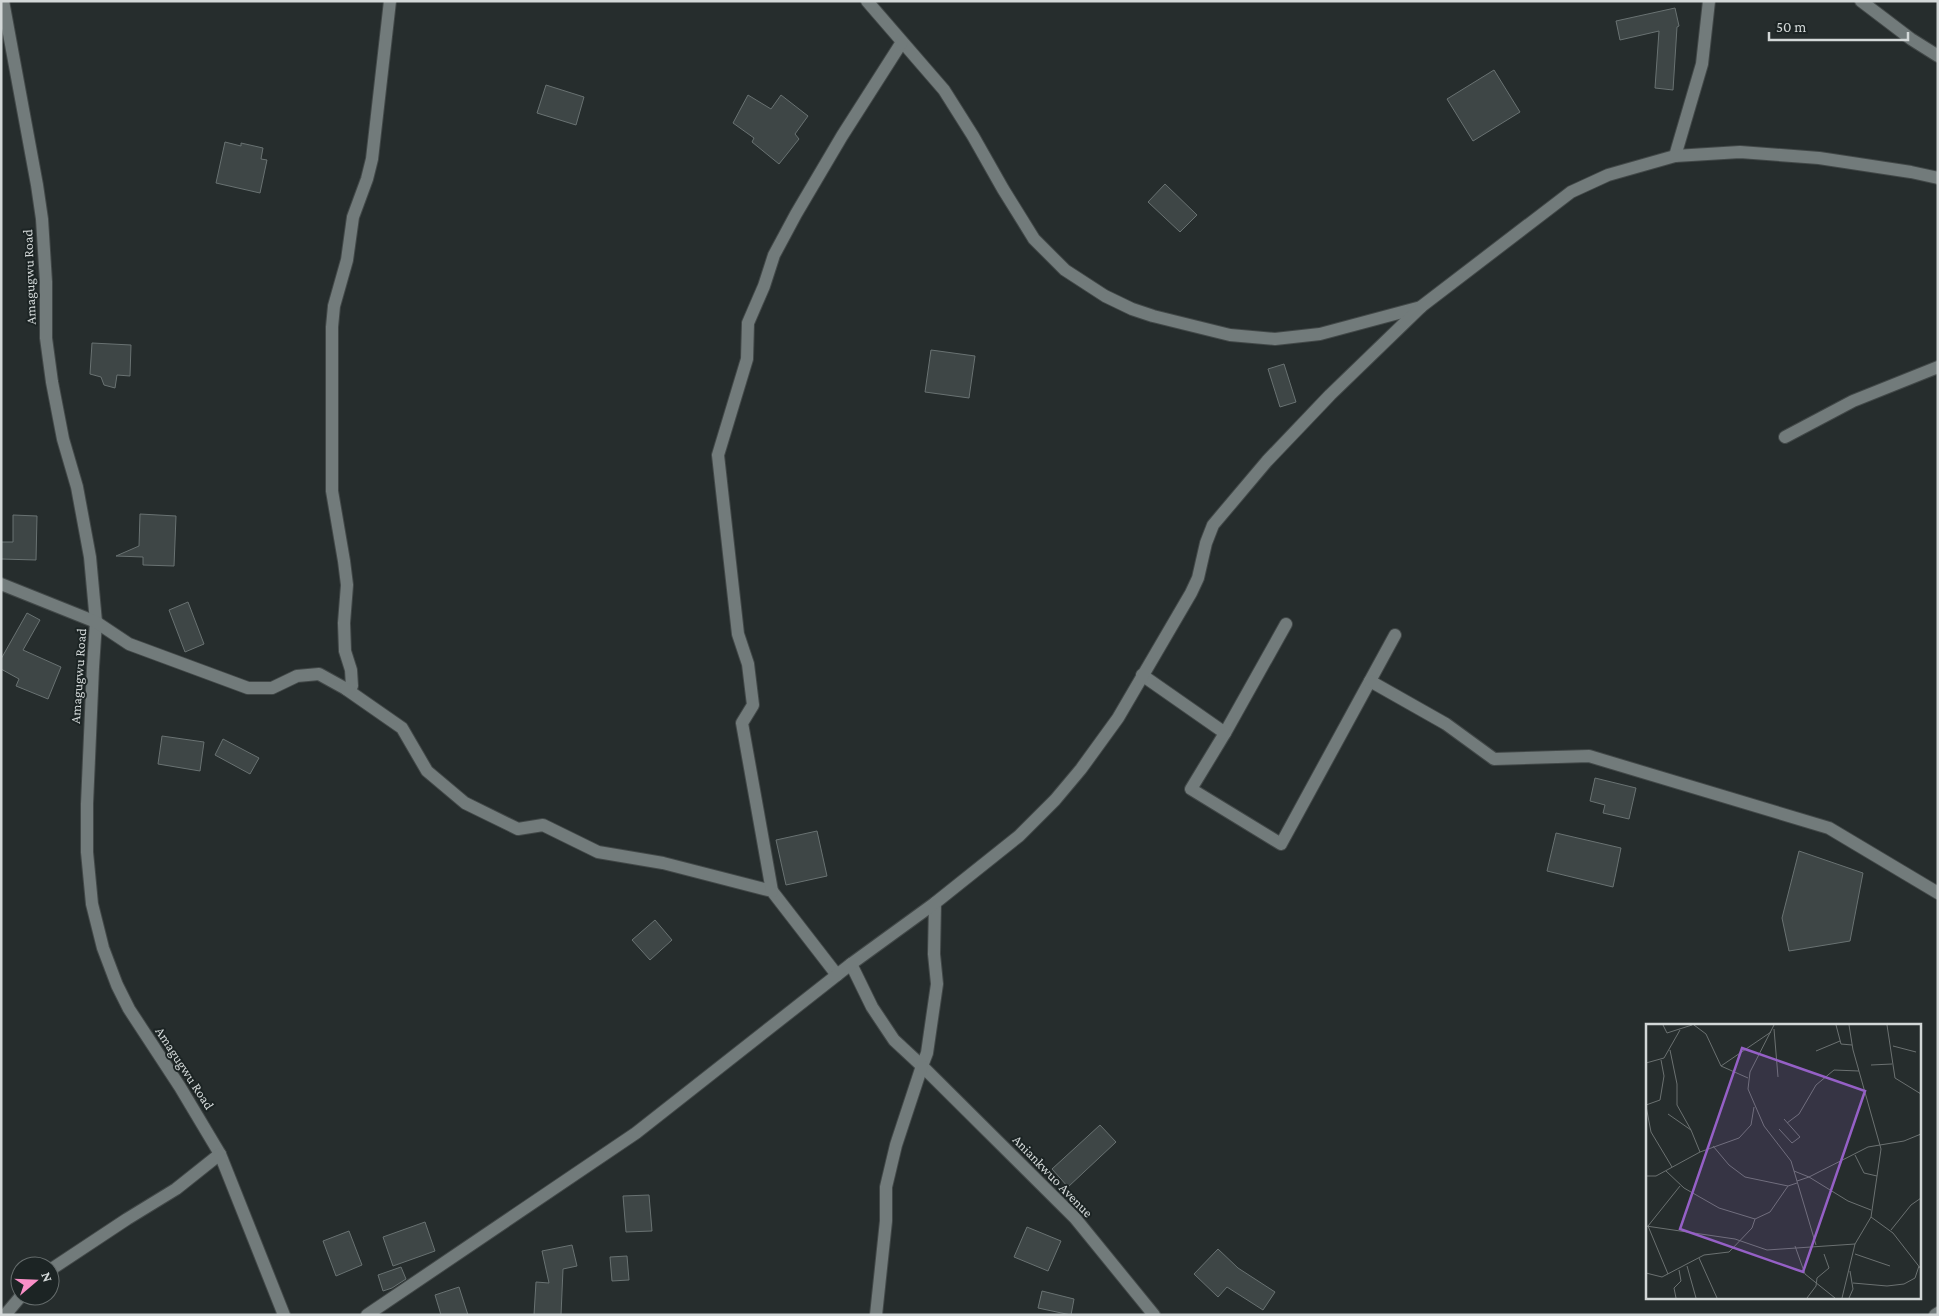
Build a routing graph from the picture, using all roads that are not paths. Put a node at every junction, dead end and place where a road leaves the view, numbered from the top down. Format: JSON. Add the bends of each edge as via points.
{"nodes":[{"id":1,"x":3,"y":1,"type":"edge"},
{"id":2,"x":390,"y":1,"type":"edge"},
{"id":3,"x":866,"y":1,"type":"edge"},
{"id":4,"x":1709,"y":1,"type":"edge"},
{"id":5,"x":1861,"y":1,"type":"edge"},
{"id":6,"x":902,"y":42,"type":"junction"},
{"id":7,"x":1938,"y":56,"type":"edge"},
{"id":8,"x":1675,"y":156,"type":"junction"},
{"id":9,"x":1938,"y":178,"type":"edge"},
{"id":10,"x":1422,"y":306,"type":"junction"},
{"id":11,"x":1938,"y":367,"type":"edge"},
{"id":12,"x":1785,"y":437,"type":"dead end"},
{"id":13,"x":1,"y":584,"type":"edge"},
{"id":14,"x":96,"y":622,"type":"junction"},
{"id":15,"x":1286,"y":624,"type":"dead end"},
{"id":16,"x":1395,"y":635,"type":"dead end"},
{"id":17,"x":1142,"y":676,"type":"junction"},
{"id":18,"x":1370,"y":681,"type":"junction"},
{"id":19,"x":346,"y":689,"type":"junction"},
{"id":20,"x":1225,"y":733,"type":"junction"},
{"id":21,"x":772,"y":892,"type":"junction"},
{"id":22,"x":1938,"y":893,"type":"edge"},
{"id":23,"x":935,"y":903,"type":"junction"},
{"id":24,"x":851,"y":964,"type":"junction"},
{"id":25,"x":838,"y":975,"type":"junction"},
{"id":26,"x":922,"y":1066,"type":"junction"},
{"id":27,"x":220,"y":1154,"type":"junction"},
{"id":28,"x":60,"y":1263,"type":"edge"},
{"id":29,"x":284,"y":1315,"type":"edge"},
{"id":30,"x":367,"y":1315,"type":"edge"},
{"id":31,"x":876,"y":1315,"type":"edge"},
{"id":32,"x":1154,"y":1315,"type":"edge"}],
"edges":[{"from":1,"to":14,"type":"street","name":"Amagugwu Road","via":[[42,219],[46,338],[52,382],[90,557]]},
{"from":2,"to":19,"type":"street","via":[[372,159],[353,217],[332,327],[332,491],[347,585],[344,623],[353,680],[350,689]]},
{"from":3,"to":6,"type":"street"},
{"from":4,"to":8,"type":"street","via":[[1702,64]]},
{"from":5,"to":7,"type":"street"},
{"from":6,"to":10,"type":"street","via":[[944,90],[1034,239],[1065,270],[1105,296],[1153,316],[1230,335],[1275,339],[1320,334]]},
{"from":6,"to":21,"type":"street","via":[[823,167],[774,255],[748,324],[747,359],[718,455],[738,634],[748,664],[753,706],[742,723]]},
{"from":8,"to":9,"type":"street","via":[[1740,152],[1820,158]]},
{"from":8,"to":10,"type":"street","via":[[1608,175],[1571,192]]},
{"from":10,"to":17,"type":"street","via":[[1267,461],[1213,524],[1191,593]]},
{"from":11,"to":12,"type":"street","via":[[1853,401]]},
{"from":13,"to":14,"type":"street"},
{"from":14,"to":19,"type":"street","via":[[129,644],[248,688],[272,688],[298,676],[318,674]]},
{"from":14,"to":27,"type":"street","name":"Amagugwu Road","via":[[87,804],[92,904],[103,948],[129,1009]]},
{"from":15,"to":20,"type":"street"},
{"from":16,"to":18,"type":"street"},
{"from":17,"to":20,"type":"street"},
{"from":17,"to":23,"type":"street","via":[[1118,718],[1055,800],[1019,836]]},
{"from":18,"to":20,"type":"street","via":[[1282,844],[1191,789]]},
{"from":18,"to":22,"type":"street","via":[[1446,724],[1494,759],[1589,756],[1829,828]]},
{"from":19,"to":21,"type":"street","via":[[402,728],[427,771],[465,803],[518,829],[543,825],[598,852],[663,863]]},
{"from":21,"to":25,"type":"street"},
{"from":23,"to":24,"type":"street"},
{"from":23,"to":26,"type":"street","via":[[934,954],[938,984]]},
{"from":24,"to":25,"type":"street"},
{"from":24,"to":26,"type":"street","name":"Aniankwuo Avenue","via":[[885,1028]]},
{"from":25,"to":30,"type":"street","via":[[636,1134]]},
{"from":26,"to":31,"type":"street","via":[[886,1187],[886,1221]]},
{"from":26,"to":32,"type":"street","name":"Aniankwuo Avenue","via":[[1075,1218]]},
{"from":27,"to":28,"type":"street","via":[[176,1190]]},
{"from":27,"to":29,"type":"street","name":"Amagugwu Road"}]}
